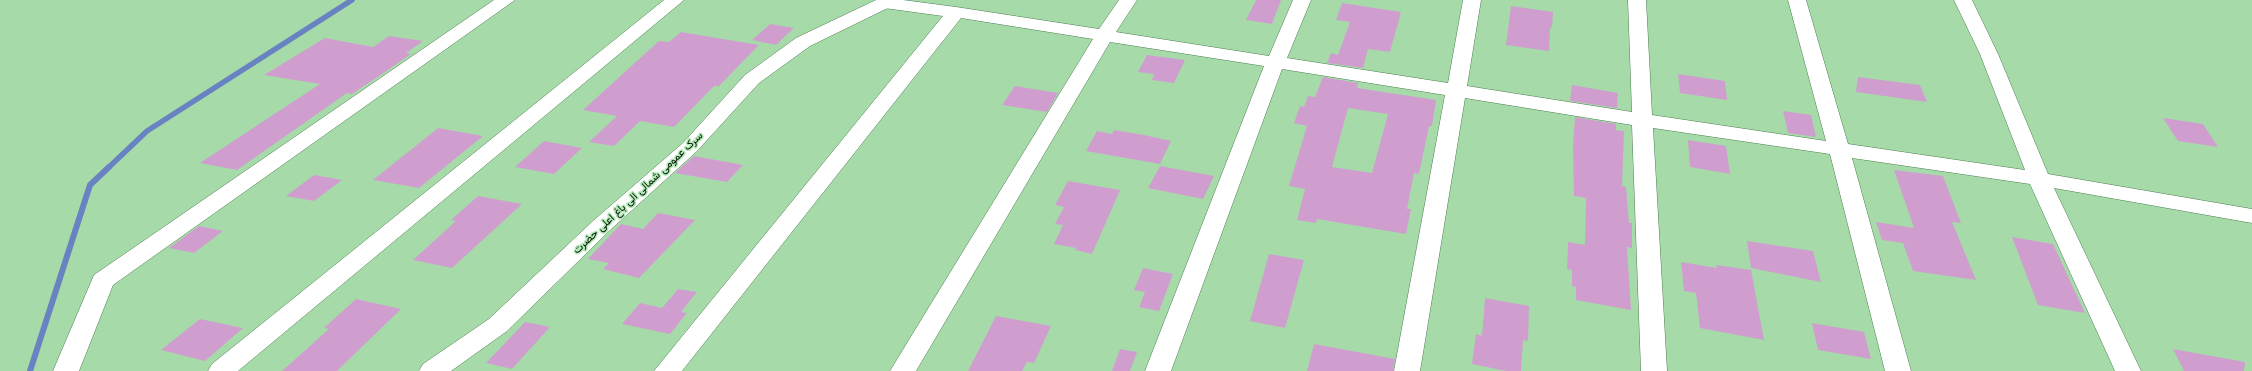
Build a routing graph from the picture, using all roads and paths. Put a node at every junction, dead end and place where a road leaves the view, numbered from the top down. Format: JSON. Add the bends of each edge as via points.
{"nodes":[{"id":1,"x":506,"y":0,"type":"edge"},
{"id":2,"x":675,"y":0,"type":"edge"},
{"id":3,"x":1128,"y":0,"type":"edge"},
{"id":4,"x":1302,"y":0,"type":"edge"},
{"id":5,"x":1472,"y":0,"type":"edge"},
{"id":6,"x":1637,"y":0,"type":"edge"},
{"id":7,"x":1797,"y":0,"type":"edge"},
{"id":8,"x":1963,"y":0,"type":"edge"},
{"id":9,"x":887,"y":2,"type":"edge"},
{"id":10,"x":956,"y":12,"type":"junction"},
{"id":11,"x":1104,"y":36,"type":"junction"},
{"id":12,"x":1275,"y":62,"type":"junction"},
{"id":13,"x":1456,"y":89,"type":"junction"},
{"id":14,"x":1642,"y":120,"type":"junction"},
{"id":15,"x":1839,"y":149,"type":"junction"},
{"id":16,"x":2039,"y":179,"type":"junction"},
{"id":17,"x":2252,"y":216,"type":"edge"},
{"id":18,"x":66,"y":371,"type":"edge"},
{"id":19,"x":221,"y":371,"type":"edge"},
{"id":20,"x":432,"y":371,"type":"edge"},
{"id":21,"x":667,"y":371,"type":"edge"},
{"id":22,"x":902,"y":371,"type":"edge"},
{"id":23,"x":1158,"y":371,"type":"edge"},
{"id":24,"x":1407,"y":371,"type":"edge"},
{"id":25,"x":1654,"y":371,"type":"edge"},
{"id":26,"x":1898,"y":371,"type":"edge"},
{"id":27,"x":2128,"y":371,"type":"edge"}],
"edges":[{"from":1,"to":18,"type":"street","via":[[103,282]]},
{"from":2,"to":19,"type":"street"},
{"from":3,"to":11,"type":"street"},
{"from":4,"to":12,"type":"street"},
{"from":5,"to":13,"type":"street"},
{"from":6,"to":14,"type":"street"},
{"from":7,"to":15,"type":"street"},
{"from":8,"to":16,"type":"street","via":[[1989,54]]},
{"from":9,"to":10,"type":"street"},
{"from":9,"to":20,"type":"street","name":"سرک عمومی شمالی الی باغ اعلی حضرت","via":[[803,42],[752,79],[690,147],[601,226],[498,325]]},
{"from":10,"to":11,"type":"street"},
{"from":10,"to":21,"type":"street"},
{"from":11,"to":12,"type":"street"},
{"from":11,"to":22,"type":"street"},
{"from":12,"to":13,"type":"street"},
{"from":12,"to":23,"type":"street"},
{"from":13,"to":14,"type":"street"},
{"from":13,"to":24,"type":"street"},
{"from":14,"to":15,"type":"street"},
{"from":14,"to":25,"type":"street"},
{"from":15,"to":16,"type":"street"},
{"from":15,"to":26,"type":"street"},
{"from":16,"to":17,"type":"street"},
{"from":16,"to":27,"type":"street"}]}
